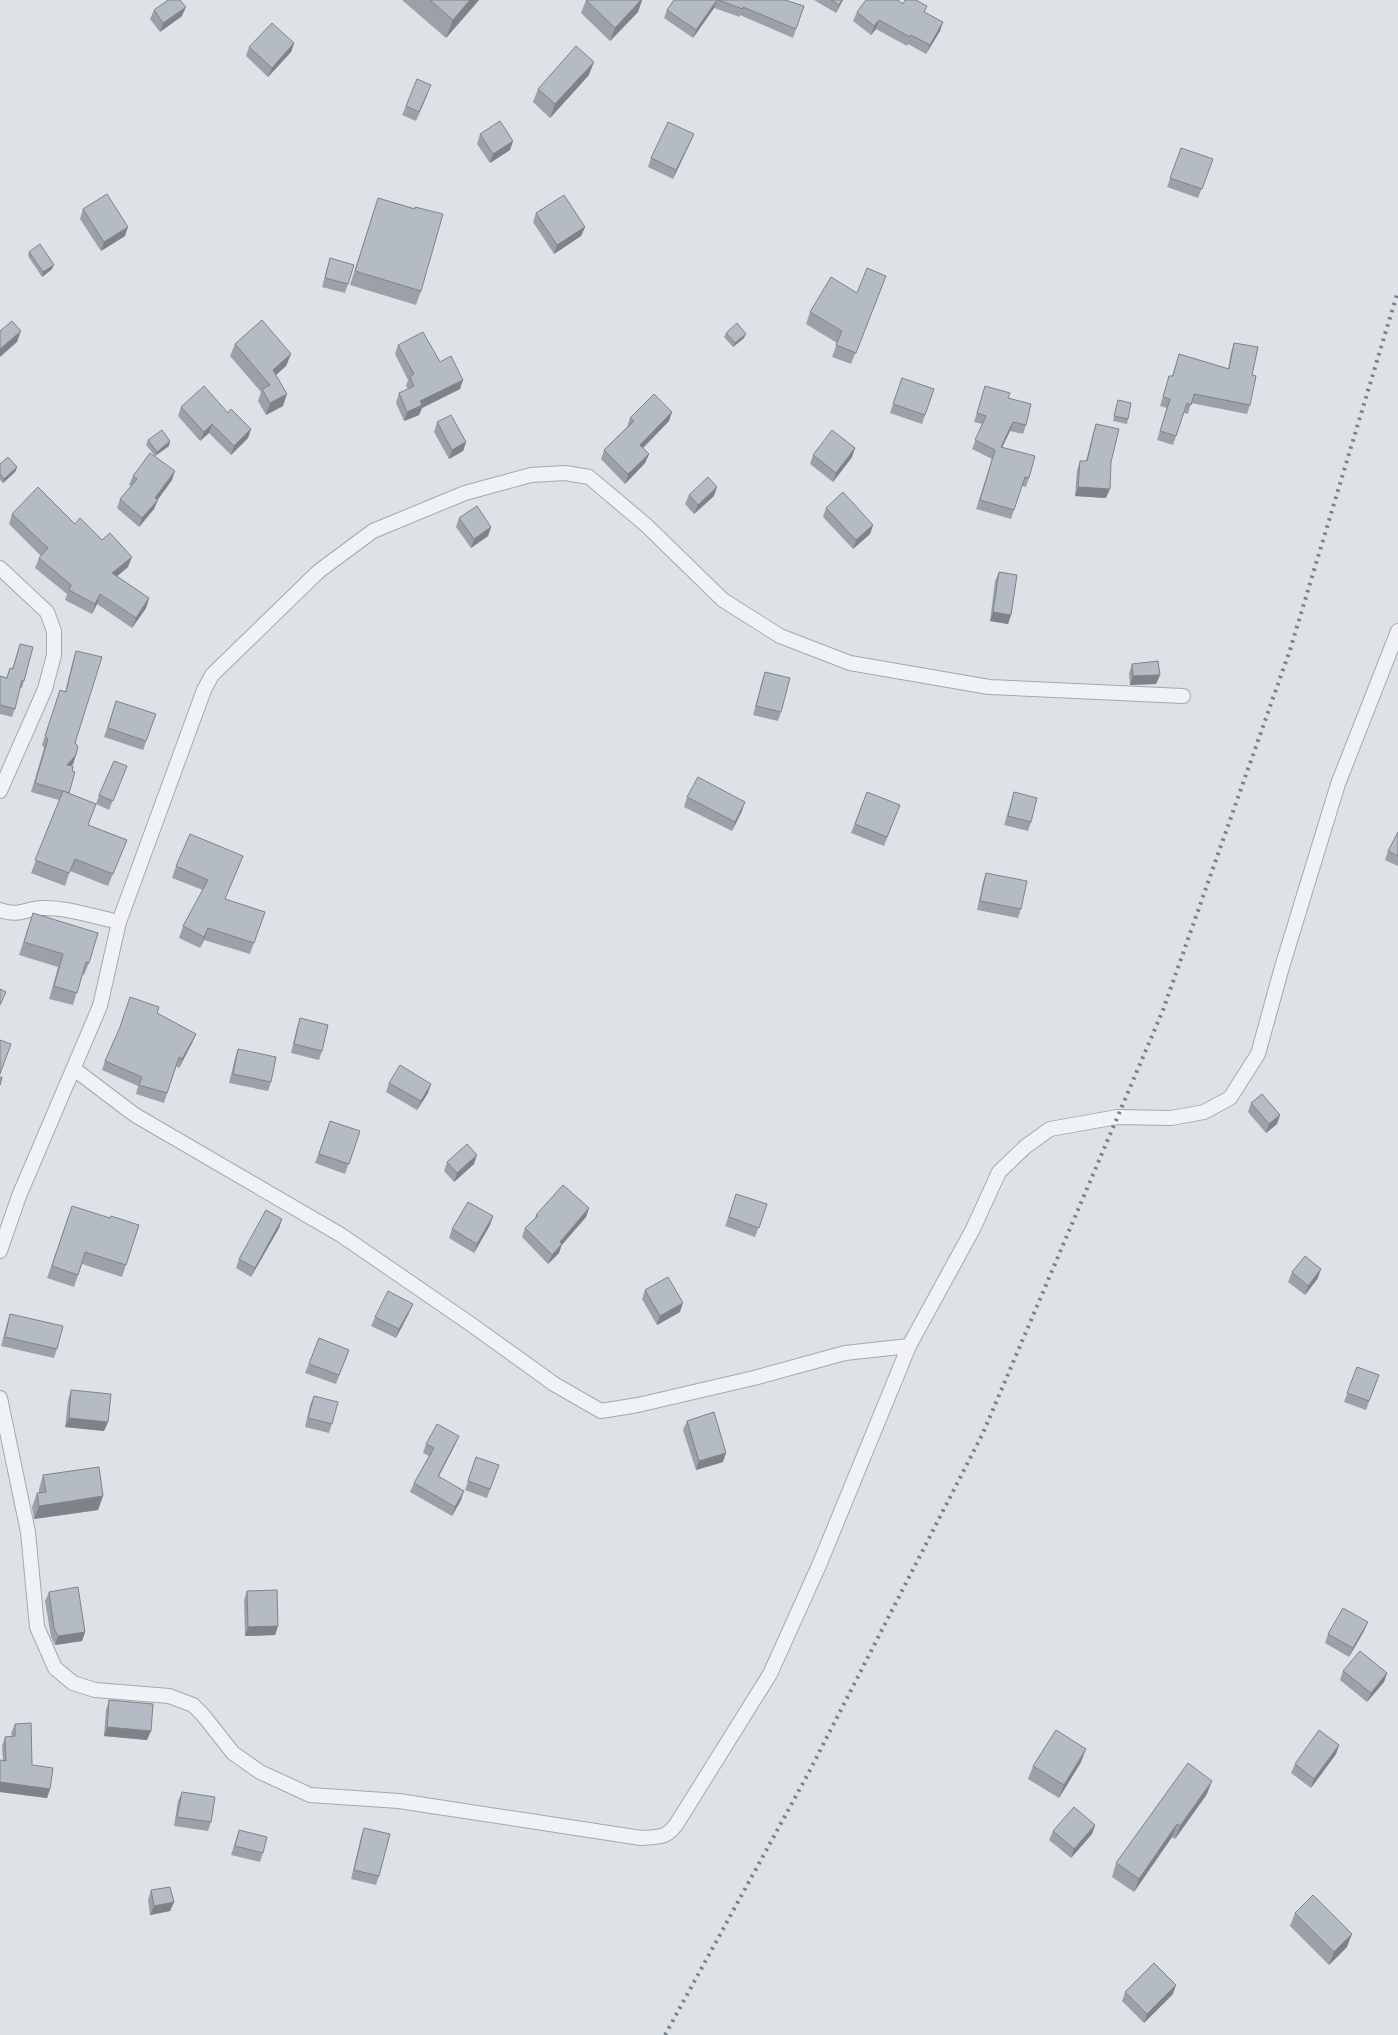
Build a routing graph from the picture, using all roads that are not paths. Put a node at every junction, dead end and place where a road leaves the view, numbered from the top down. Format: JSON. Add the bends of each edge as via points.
{"nodes":[{"id":1,"x":0,"y":568,"type":"edge"},
{"id":2,"x":1398,"y":631,"type":"edge"},
{"id":3,"x":1183,"y":696,"type":"dead end"},
{"id":4,"x":0,"y":791,"type":"edge"},
{"id":5,"x":0,"y":910,"type":"edge"},
{"id":6,"x":119,"y":922,"type":"junction"},
{"id":7,"x":74,"y":1069,"type":"junction"},
{"id":8,"x":0,"y":1251,"type":"edge"},
{"id":9,"x":909,"y":1346,"type":"junction"},
{"id":10,"x":0,"y":1398,"type":"edge"}],
"edges":[{"from":1,"to":4,"type":"street","via":[[47,612],[54,631],[54,655],[45,690]]},
{"from":2,"to":9,"type":"street","via":[[1338,784],[1258,1054],[1230,1098],[1204,1112],[1170,1118],[1117,1117],[1050,1129],[1025,1147],[999,1172],[973,1229]]},
{"from":3,"to":6,"type":"street","via":[[990,687],[850,663],[780,636],[723,600],[646,525],[589,477],[564,473],[531,475],[465,493],[373,531],[319,571],[212,675]]},
{"from":5,"to":6,"type":"street","via":[[11,914],[42,908],[73,911]]},
{"from":6,"to":7,"type":"street","via":[[100,1006]]},
{"from":7,"to":8,"type":"street","via":[[19,1196]]},
{"from":7,"to":9,"type":"street","via":[[135,1115],[341,1235],[554,1384],[601,1410],[638,1405],[754,1378],[845,1353]]},
{"from":9,"to":10,"type":"street","via":[[820,1564],[770,1674],[674,1828],[660,1837],[641,1838],[399,1801],[310,1795],[260,1772],[233,1753],[193,1705],[169,1696],[95,1690],[73,1683],[55,1668],[37,1627],[28,1532]]}]}
